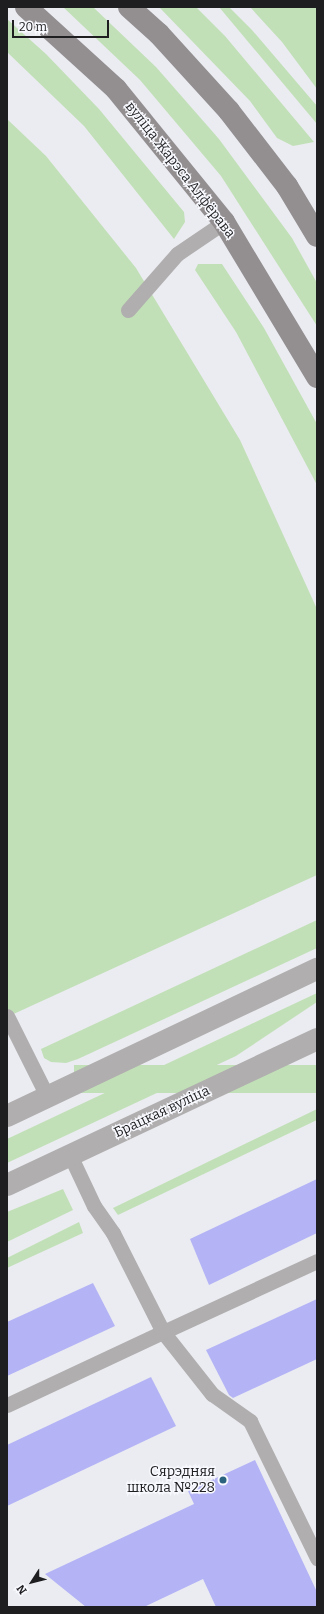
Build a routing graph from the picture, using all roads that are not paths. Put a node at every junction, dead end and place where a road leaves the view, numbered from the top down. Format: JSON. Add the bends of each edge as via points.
{"nodes":[{"id":1,"x":26,"y":7,"type":"edge"},
{"id":2,"x":129,"y":7,"type":"edge"},
{"id":3,"x":224,"y":222,"type":"junction"},
{"id":4,"x":317,"y":236,"type":"edge"},
{"id":5,"x":128,"y":310,"type":"dead end"},
{"id":6,"x":317,"y":377,"type":"edge"},
{"id":7,"x":317,"y":969,"type":"edge"},
{"id":8,"x":7,"y":1016,"type":"edge"},
{"id":9,"x":317,"y":1039,"type":"edge"},
{"id":10,"x":47,"y":1096,"type":"junction"},
{"id":11,"x":7,"y":1116,"type":"edge"},
{"id":12,"x":70,"y":1155,"type":"junction"},
{"id":13,"x":7,"y":1185,"type":"edge"},
{"id":14,"x":317,"y":1261,"type":"edge"},
{"id":15,"x":163,"y":1332,"type":"junction"},
{"id":16,"x":7,"y":1405,"type":"edge"},
{"id":17,"x":317,"y":1558,"type":"edge"}],
"edges":[{"from":1,"to":3,"type":"main road","name":"вуліца Жарэса Алфёрава","via":[[116,89]]},
{"from":2,"to":4,"type":"main road","via":[[159,34],[229,111],[287,186]]},
{"from":3,"to":5,"type":"lane","via":[[177,254]]},
{"from":3,"to":6,"type":"main road","name":"вуліца Жарэса Алфёрава"},
{"from":7,"to":10,"type":"street"},
{"from":8,"to":10,"type":"lane"},
{"from":9,"to":12,"type":"street","name":"Брацкая вуліца"},
{"from":10,"to":11,"type":"street"},
{"from":12,"to":13,"type":"street","name":"Брацкая вуліца"},
{"from":12,"to":15,"type":"lane","via":[[94,1206],[113,1234]]},
{"from":14,"to":15,"type":"lane"},
{"from":15,"to":16,"type":"lane"},
{"from":15,"to":17,"type":"lane","via":[[212,1394],[250,1421]]}]}
